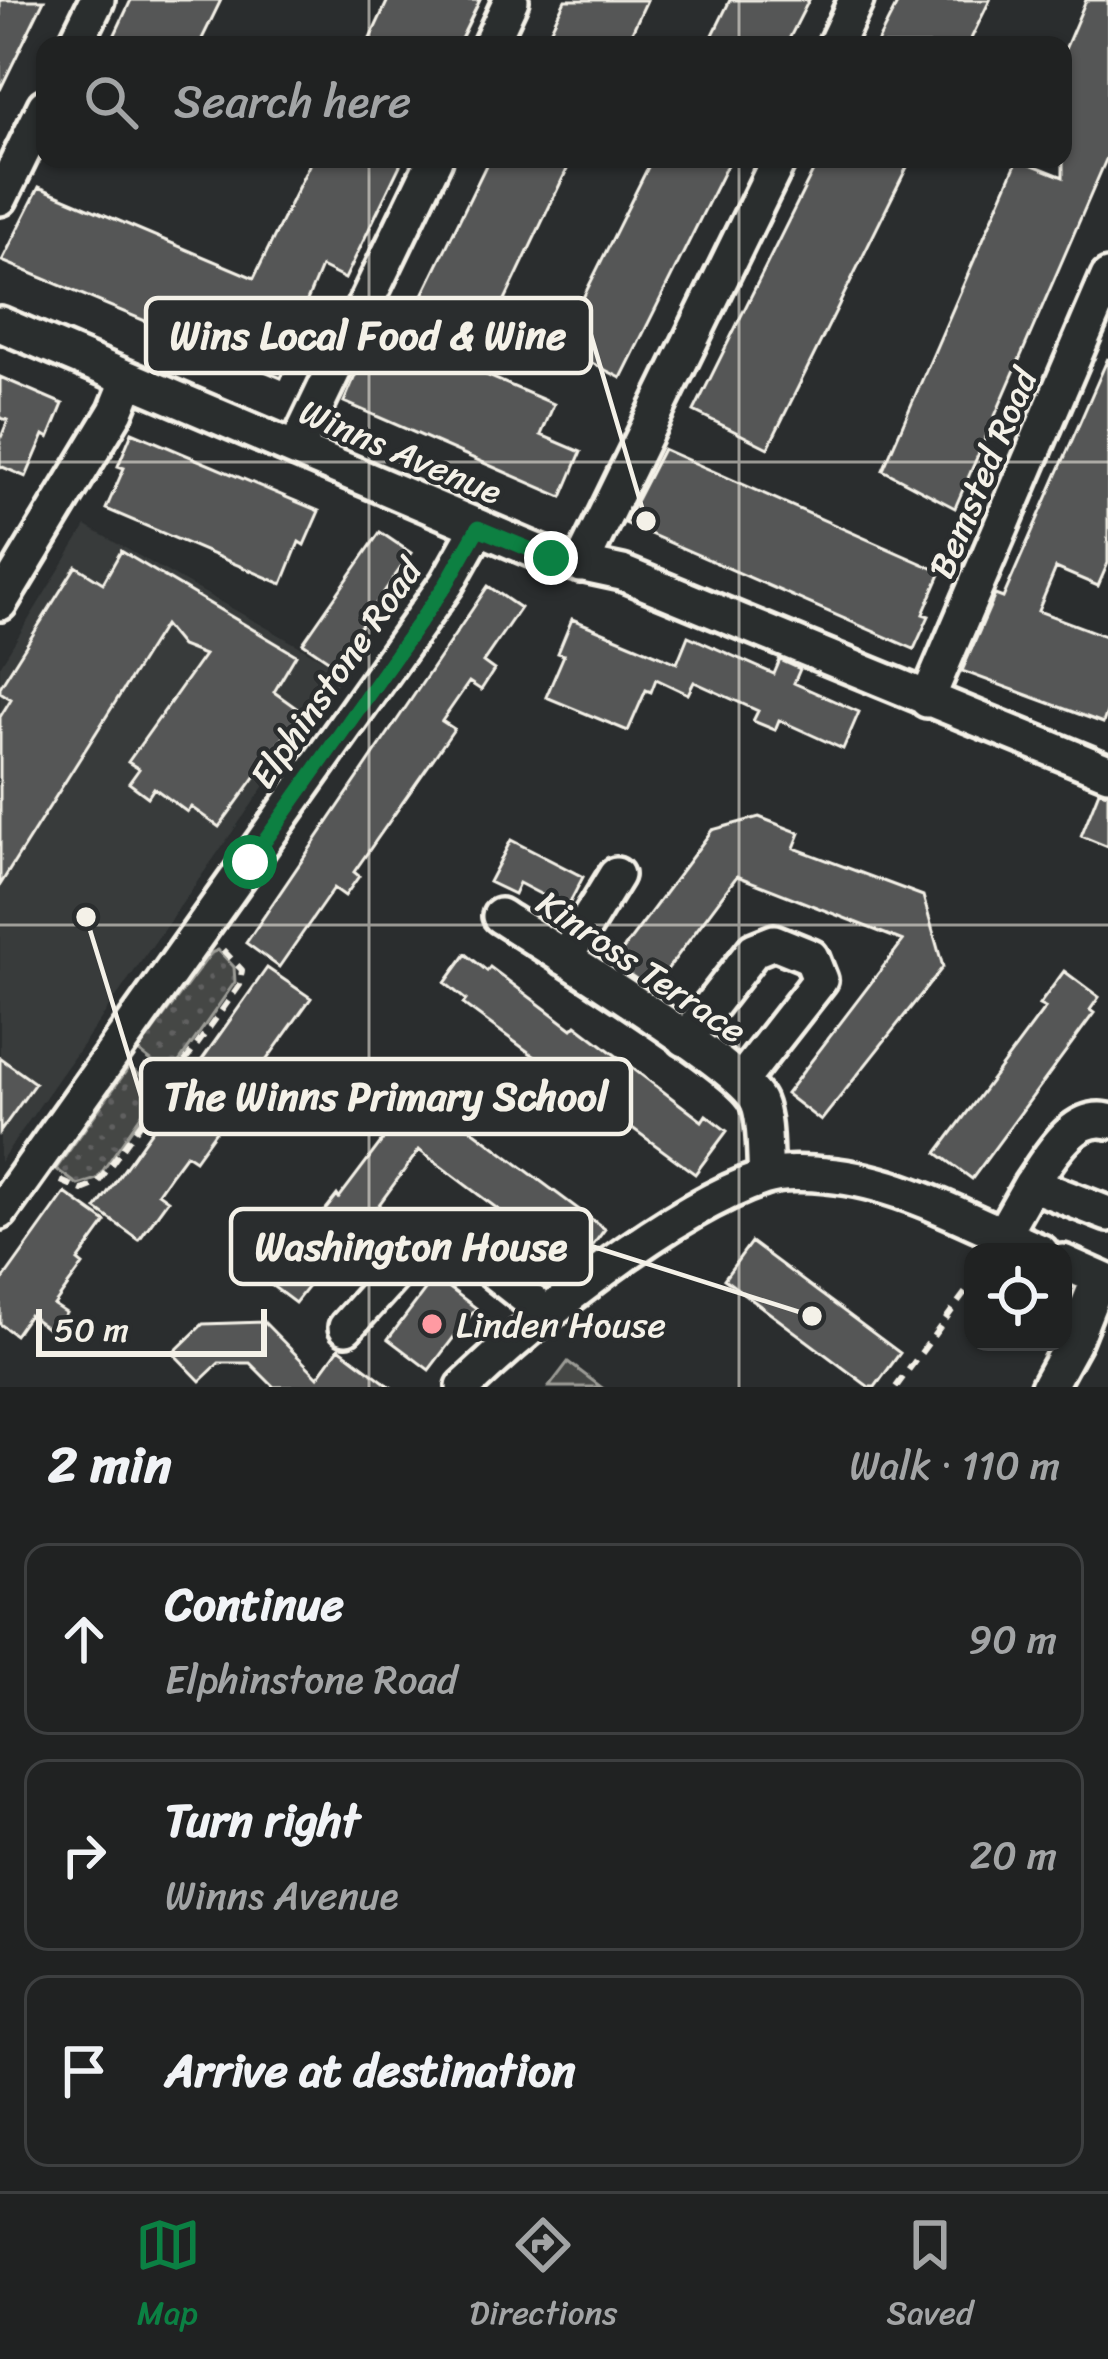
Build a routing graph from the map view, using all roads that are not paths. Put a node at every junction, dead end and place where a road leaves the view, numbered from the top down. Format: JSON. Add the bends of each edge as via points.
{"nodes":[{"id":1,"x":97,"y":0,"type":"edge"},
{"id":2,"x":512,"y":0,"type":"edge"},
{"id":3,"x":856,"y":0,"type":"edge"},
{"id":4,"x":79,"y":36,"type":"edge"},
{"id":5,"x":494,"y":36,"type":"edge"},
{"id":6,"x":839,"y":36,"type":"edge"},
{"id":7,"x":36,"y":124,"type":"edge"},
{"id":8,"x":430,"y":168,"type":"edge"},
{"id":9,"x":775,"y":168,"type":"edge"},
{"id":10,"x":0,"y":198,"type":"edge"},
{"id":11,"x":1108,"y":277,"type":"edge"},
{"id":12,"x":0,"y":324,"type":"edge"},
{"id":13,"x":129,"y":379,"type":"junction"},
{"id":14,"x":296,"y":448,"type":"junction"},
{"id":15,"x":478,"y":528,"type":"junction"},
{"id":16,"x":581,"y":565,"type":"junction"},
{"id":17,"x":0,"y":602,"type":"edge"},
{"id":18,"x":927,"y":700,"type":"junction"},
{"id":19,"x":1108,"y":772,"type":"edge"},
{"id":20,"x":616,"y":875,"type":"dead end"},
{"id":21,"x":500,"y":916,"type":"dead end"},
{"id":22,"x":565,"y":958,"type":"junction"},
{"id":23,"x":685,"y":1039,"type":"junction"},
{"id":24,"x":741,"y":1081,"type":"junction"},
{"id":25,"x":1108,"y":1121,"type":"edge"},
{"id":26,"x":766,"y":1176,"type":"junction"},
{"id":27,"x":1031,"y":1184,"type":"junction"},
{"id":28,"x":0,"y":1212,"type":"edge"},
{"id":29,"x":1108,"y":1214,"type":"edge"},
{"id":30,"x":1002,"y":1235,"type":"junction"},
{"id":31,"x":1020,"y":1243,"type":"edge"},
{"id":32,"x":1072,"y":1266,"type":"edge"},
{"id":33,"x":1103,"y":1280,"type":"edge"},
{"id":34,"x":547,"y":1314,"type":"junction"},
{"id":35,"x":346,"y":1327,"type":"dead end"},
{"id":36,"x":464,"y":1387,"type":"edge"},
{"id":37,"x":1048,"y":1387,"type":"edge"}],
"edges":[{"from":1,"to":4,"type":"street"},
{"from":2,"to":5,"type":"street"},
{"from":3,"to":6,"type":"street"},
{"from":7,"to":10,"type":"street"},
{"from":8,"to":14,"type":"street"},
{"from":9,"to":16,"type":"street"},
{"from":11,"to":18,"type":"street","name":"Bemsted Road"},
{"from":12,"to":13,"type":"street","name":"Winns Avenue"},
{"from":13,"to":14,"type":"street","name":"Winns Avenue"},
{"from":13,"to":17,"type":"street"},
{"from":14,"to":15,"type":"street","name":"Winns Avenue"},
{"from":15,"to":16,"type":"street","name":"Winns Avenue"},
{"from":15,"to":28,"type":"street","name":"Elphinstone Road","via":[[447,583]]},
{"from":16,"to":18,"type":"street","name":"Winns Avenue","via":[[622,573]]},
{"from":18,"to":19,"type":"street","name":"Winns Avenue"},
{"from":20,"to":22,"type":"street"},
{"from":21,"to":22,"type":"street","name":"Kinross Terrace"},
{"from":22,"to":23,"type":"street","name":"Kinross Terrace"},
{"from":23,"to":24,"type":"street","name":"Kinross Terrace"},
{"from":23,"to":24,"type":"street","via":[[754,950],[774,942],[811,957],[820,980]]},
{"from":24,"to":26,"type":"street","via":[[758,1102]]},
{"from":25,"to":27,"type":"street","via":[[1076,1126]]},
{"from":26,"to":30,"type":"street","via":[[827,1174],[891,1187]]},
{"from":26,"to":34,"type":"street","via":[[676,1221]]},
{"from":27,"to":29,"type":"street"},
{"from":27,"to":30,"type":"street"},
{"from":30,"to":31,"type":"street"},
{"from":32,"to":33,"type":"street"},
{"from":33,"to":37,"type":"street"},
{"from":34,"to":35,"type":"street","via":[[457,1243],[439,1241],[419,1246]]},
{"from":34,"to":36,"type":"street"}]}
